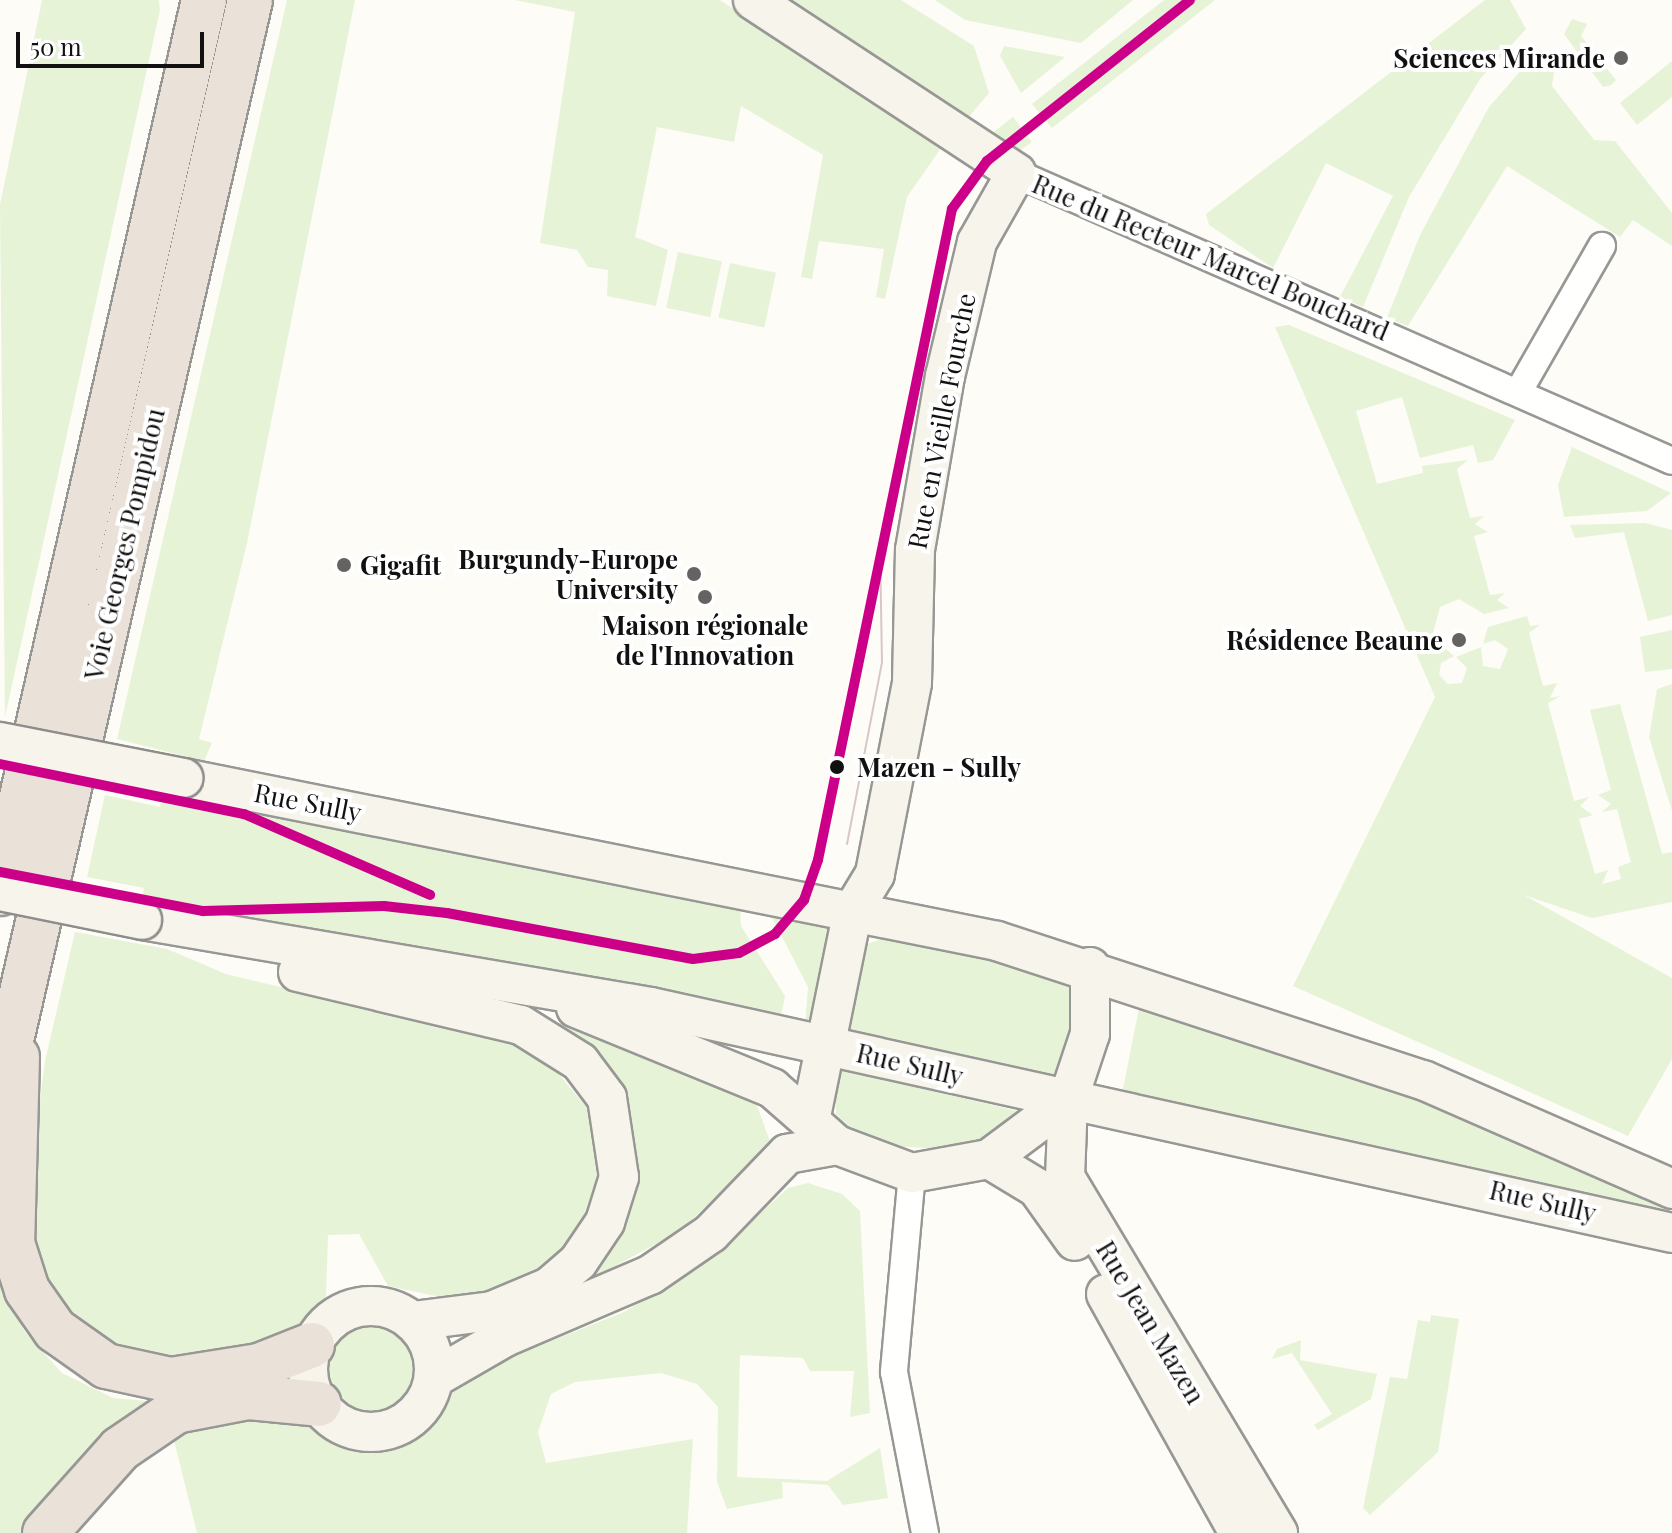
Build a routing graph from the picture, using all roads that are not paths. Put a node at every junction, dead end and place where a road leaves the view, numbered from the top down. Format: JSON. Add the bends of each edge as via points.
{"nodes":[{"id":1,"x":175,"y":0,"type":"edge"},
{"id":2,"x":204,"y":0,"type":"edge"},
{"id":3,"x":250,"y":0,"type":"edge"},
{"id":4,"x":269,"y":0,"type":"edge"},
{"id":5,"x":753,"y":0,"type":"edge"},
{"id":6,"x":236,"y":61,"type":"junction"},
{"id":7,"x":159,"y":169,"type":"junction"},
{"id":8,"x":1016,"y":173,"type":"junction"},
{"id":9,"x":1602,"y":246,"type":"dead end"},
{"id":10,"x":1520,"y":389,"type":"junction"},
{"id":11,"x":1672,"y":461,"type":"edge"},
{"id":12,"x":0,"y":742,"type":"edge"},
{"id":13,"x":0,"y":892,"type":"edge"},
{"id":14,"x":853,"y":910,"type":"junction"},
{"id":15,"x":191,"y":930,"type":"junction"},
{"id":16,"x":1090,"y":967,"type":"junction"},
{"id":17,"x":23,"y":981,"type":"junction"},
{"id":18,"x":534,"y":987,"type":"junction"},
{"id":19,"x":824,"y":1045,"type":"junction"},
{"id":20,"x":0,"y":1088,"type":"edge"},
{"id":21,"x":1068,"y":1100,"type":"junction"},
{"id":22,"x":824,"y":1133,"type":"junction"},
{"id":23,"x":989,"y":1159,"type":"junction"},
{"id":24,"x":912,"y":1173,"type":"junction"},
{"id":25,"x":1672,"y":1189,"type":"edge"},
{"id":26,"x":1672,"y":1233,"type":"edge"},
{"id":27,"x":413,"y":1321,"type":"junction"},
{"id":28,"x":312,"y":1345,"type":"junction"},
{"id":29,"x":434,"y":1378,"type":"junction"},
{"id":30,"x":319,"y":1404,"type":"junction"},
{"id":31,"x":1232,"y":1519,"type":"edge"},
{"id":32,"x":45,"y":1533,"type":"edge"},
{"id":33,"x":925,"y":1533,"type":"edge"},
{"id":34,"x":1259,"y":1533,"type":"edge"},
{"id":35,"x":1278,"y":1533,"type":"edge"}],
"edges":[{"from":1,"to":7,"type":"highway"},
{"from":2,"to":7,"type":"highway","name":"Voie Georges Pompidou"},
{"from":3,"to":6,"type":"highway","name":"Voie Georges Pompidou"},
{"from":4,"to":6,"type":"highway","via":[[253,47]]},
{"from":5,"to":8,"type":"main road","name":"Rue du Recteur Marcel Bouchard"},
{"from":6,"to":17,"type":"highway","name":"Voie Georges Pompidou"},
{"from":7,"to":13,"type":"highway","name":"Voie Georges Pompidou"},
{"from":8,"to":10,"type":"street","name":"Rue du Recteur Marcel Bouchard"},
{"from":8,"to":14,"type":"main road","name":"Rue en Vieille Fourche","via":[[977,242],[945,376],[915,550],[912,683],[875,874]]},
{"from":9,"to":10,"type":"street"},
{"from":10,"to":11,"type":"street","name":"Rue du Recteur Marcel Bouchard"},
{"from":12,"to":14,"type":"main road","name":"Rue Sully","bridge":true},
{"from":13,"to":15,"type":"main road","name":"Rue Sully","bridge":true},
{"from":14,"to":16,"type":"main road","name":"Rue Sully"},
{"from":14,"to":19,"type":"main road","name":"Rue en Vieille Fourche"},
{"from":15,"to":18,"type":"main road","name":"Rue Sully"},
{"from":15,"to":27,"type":"main road","via":[[294,971],[521,1025],[580,1062],[607,1098],[619,1177],[605,1222],[578,1262],[549,1287],[492,1311]]},
{"from":16,"to":21,"type":"main road","name":"Rue Jean Mazen","via":[[1090,1034]]},
{"from":16,"to":25,"type":"main road","name":"Rue Sully","via":[[1423,1080]]},
{"from":17,"to":20,"type":"highway","name":"Voie Georges Pompidou"},
{"from":17,"to":28,"type":"highway","via":[[7,1207],[19,1270],[41,1312],[86,1355],[146,1378],[228,1373]]},
{"from":18,"to":19,"type":"main road","name":"Rue Sully"},
{"from":18,"to":22,"type":"main road","via":[[772,1088]]},
{"from":19,"to":21,"type":"main road","name":"Rue Sully"},
{"from":19,"to":22,"type":"main road","name":"Rue en Vieille Fourche"},
{"from":21,"to":23,"type":"main road"},
{"from":21,"to":26,"type":"main road","name":"Rue Sully"},
{"from":21,"to":35,"type":"main road","name":"Rue Jean Mazen","via":[[1065,1177]]},
{"from":22,"to":24,"type":"main road"},
{"from":22,"to":29,"type":"main road","via":[[787,1154],[711,1233],[650,1275],[505,1337]]},
{"from":23,"to":24,"type":"main road"},
{"from":23,"to":31,"type":"main road","name":"Rue Jean Mazen","via":[[1037,1188],[1071,1232]]},
{"from":24,"to":33,"type":"street","via":[[894,1372]]},
{"from":27,"to":28,"type":"main road","via":[[393,1309],[352,1308]]},
{"from":27,"to":29,"type":"main road","via":[[431,1347]]},
{"from":28,"to":30,"type":"main road","via":[[308,1375]]},
{"from":29,"to":30,"type":"main road","via":[[421,1409],[393,1428],[344,1426]]},
{"from":30,"to":32,"type":"highway","via":[[249,1397],[176,1411],[120,1449]]},
{"from":31,"to":34,"type":"main road"}]}
